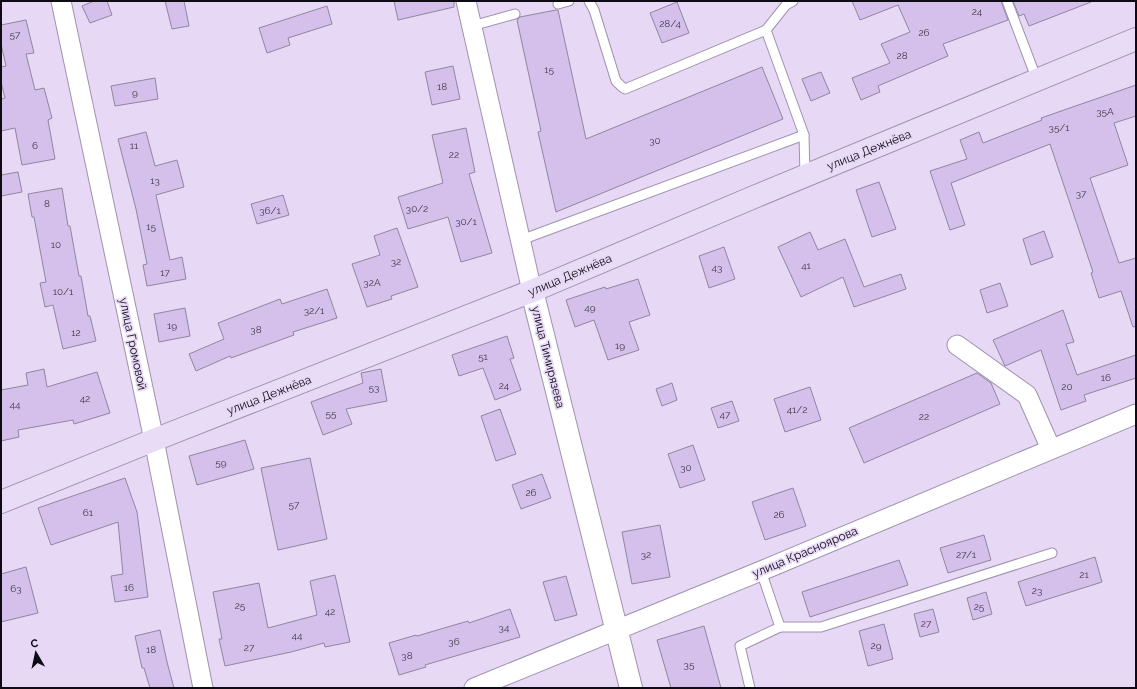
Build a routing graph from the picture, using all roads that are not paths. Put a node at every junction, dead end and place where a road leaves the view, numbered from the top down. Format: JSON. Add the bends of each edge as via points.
{"nodes":[{"id":1,"x":61,"y":1,"type":"edge"},
{"id":2,"x":466,"y":1,"type":"edge"},
{"id":3,"x":569,"y":1,"type":"edge"},
{"id":4,"x":589,"y":1,"type":"edge"},
{"id":5,"x":793,"y":1,"type":"edge"},
{"id":6,"x":1007,"y":1,"type":"edge"},
{"id":7,"x":558,"y":4,"type":"dead end"},
{"id":8,"x":515,"y":14,"type":"dead end"},
{"id":9,"x":472,"y":26,"type":"junction"},
{"id":10,"x":766,"y":30,"type":"junction"},
{"id":11,"x":1136,"y":39,"type":"edge"},
{"id":12,"x":1036,"y":80,"type":"junction"},
{"id":13,"x":804,"y":134,"type":"junction"},
{"id":14,"x":805,"y":176,"type":"junction"},
{"id":15,"x":521,"y":240,"type":"junction"},
{"id":16,"x":532,"y":291,"type":"junction"},
{"id":17,"x":957,"y":345,"type":"dead end"},
{"id":18,"x":1136,"y":414,"type":"edge"},
{"id":19,"x":154,"y":440,"type":"junction"},
{"id":20,"x":1051,"y":449,"type":"junction"},
{"id":21,"x":1,"y":502,"type":"edge"},
{"id":22,"x":1052,"y":553,"type":"dead end"},
{"id":23,"x":761,"y":571,"type":"junction"},
{"id":24,"x":780,"y":627,"type":"junction"},
{"id":25,"x":616,"y":630,"type":"junction"},
{"id":26,"x":203,"y":688,"type":"edge"},
{"id":27,"x":474,"y":688,"type":"edge"},
{"id":28,"x":631,"y":688,"type":"edge"},
{"id":29,"x":750,"y":688,"type":"edge"}],
"edges":[{"from":1,"to":19,"type":"street","name":"улица Громовой"},
{"from":2,"to":9,"type":"street","name":"улица Тимирязева"},
{"from":3,"to":7,"type":"lane"},
{"from":4,"to":10,"type":"lane","via":[[616,81],[625,89]]},
{"from":5,"to":10,"type":"lane","via":[[786,5]]},
{"from":6,"to":12,"type":"lane"},
{"from":8,"to":9,"type":"lane"},
{"from":9,"to":15,"type":"street","name":"улица Тимирязева"},
{"from":10,"to":13,"type":"lane"},
{"from":11,"to":12,"type":"main road","name":"улица Дежнёва"},
{"from":12,"to":14,"type":"main road","name":"улица Дежнёва"},
{"from":13,"to":14,"type":"lane"},
{"from":13,"to":15,"type":"lane"},
{"from":14,"to":16,"type":"main road","name":"улица Дежнёва"},
{"from":15,"to":16,"type":"street","name":"улица Тимирязева"},
{"from":16,"to":19,"type":"main road","name":"улица Дежнёва"},
{"from":16,"to":25,"type":"street","name":"улица Тимирязева"},
{"from":17,"to":20,"type":"street","via":[[1027,395]]},
{"from":18,"to":20,"type":"street","name":"улица Красноярова"},
{"from":19,"to":21,"type":"main road","name":"улица Дежнёва"},
{"from":19,"to":26,"type":"street","name":"улица Громовой"},
{"from":20,"to":23,"type":"street","name":"улица Красноярова"},
{"from":22,"to":24,"type":"lane","via":[[821,627]]},
{"from":23,"to":24,"type":"lane"},
{"from":23,"to":25,"type":"street","name":"улица Красноярова"},
{"from":24,"to":29,"type":"lane","via":[[740,646]]},
{"from":25,"to":27,"type":"street","name":"улица Красноярова"},
{"from":25,"to":28,"type":"street","name":"улица Тимирязева"}]}
